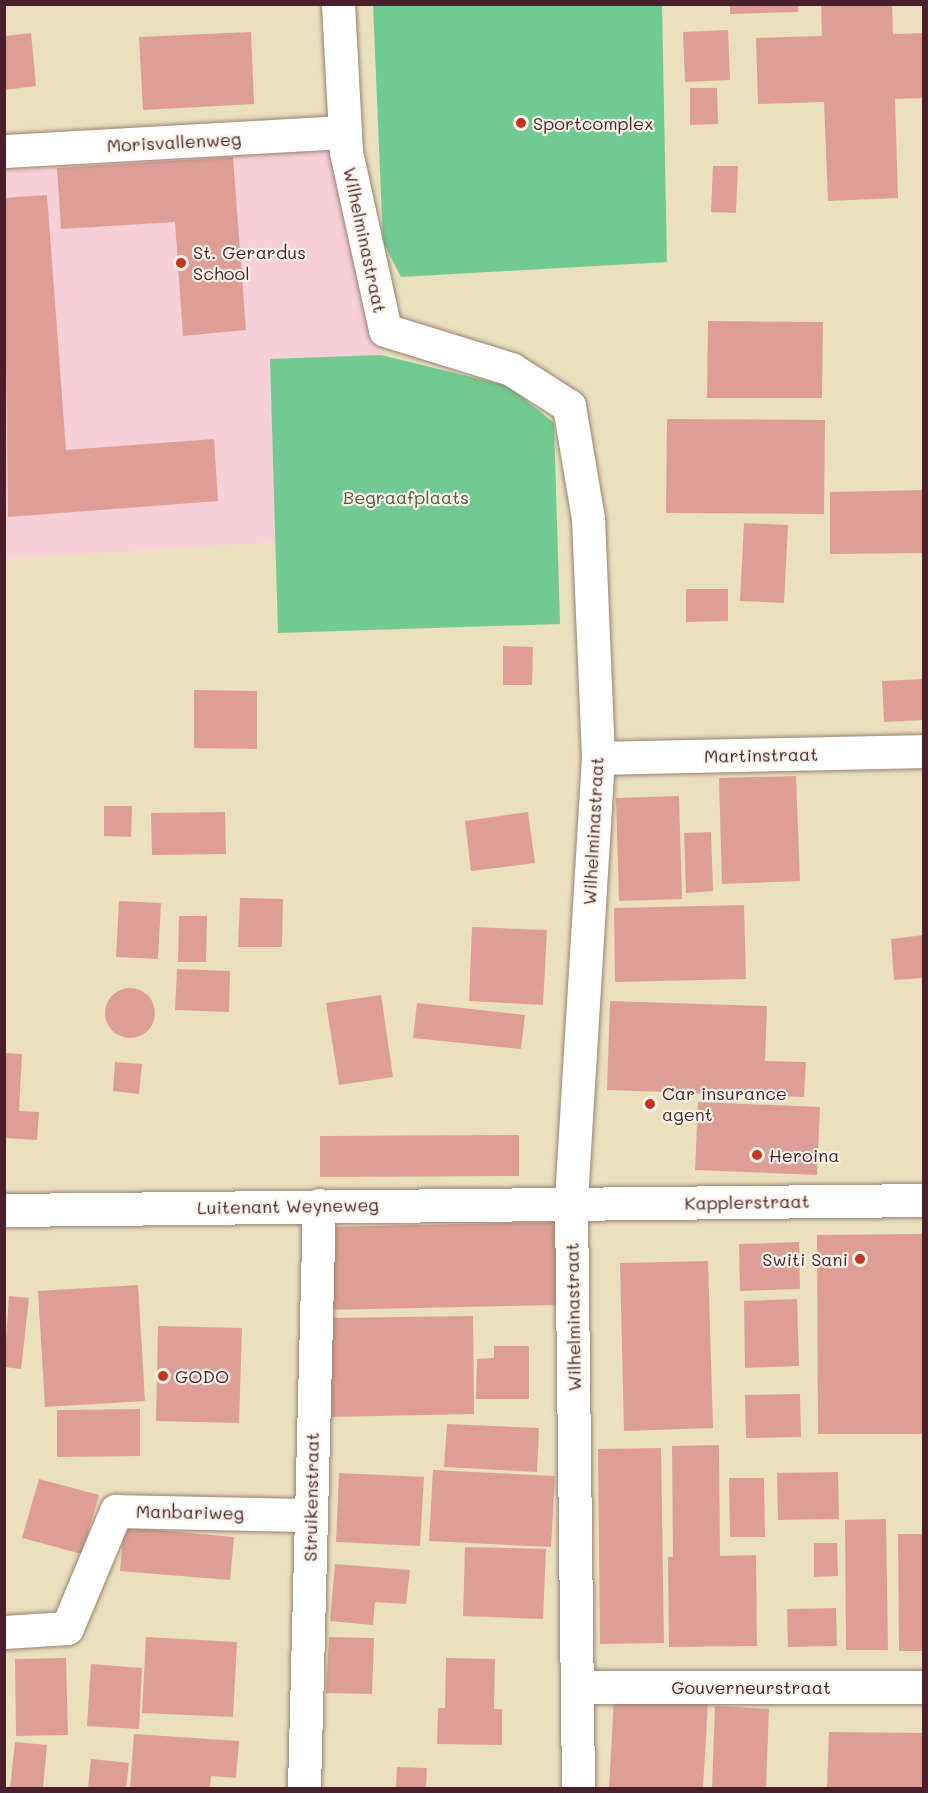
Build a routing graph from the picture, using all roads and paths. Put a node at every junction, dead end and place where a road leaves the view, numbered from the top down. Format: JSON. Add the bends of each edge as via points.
{"nodes":[{"id":1,"x":338,"y":4,"type":"edge"},
{"id":2,"x":344,"y":132,"type":"junction"},
{"id":3,"x":4,"y":151,"type":"edge"},
{"id":4,"x":924,"y":751,"type":"edge"},
{"id":5,"x":598,"y":758,"type":"junction"},
{"id":6,"x":924,"y":1200,"type":"edge"},
{"id":7,"x":571,"y":1204,"type":"junction"},
{"id":8,"x":319,"y":1205,"type":"junction"},
{"id":9,"x":4,"y":1210,"type":"edge"},
{"id":10,"x":310,"y":1515,"type":"junction"},
{"id":11,"x":4,"y":1632,"type":"edge"},
{"id":12,"x":579,"y":1687,"type":"junction"},
{"id":13,"x":924,"y":1687,"type":"edge"},
{"id":14,"x":303,"y":1788,"type":"edge"},
{"id":15,"x":578,"y":1788,"type":"edge"}],
"edges":[{"from":1,"to":2,"type":"street","name":"Wilhelminastraat"},
{"from":2,"to":3,"type":"street","name":"Morisvallenweg"},
{"from":2,"to":5,"type":"street","name":"Wilhelminastraat","via":[[385,330],[511,369],[569,406],[588,518]]},
{"from":4,"to":5,"type":"street","name":"Martinstraat"},
{"from":5,"to":7,"type":"street","name":"Wilhelminastraat"},
{"from":6,"to":7,"type":"street","name":"Kapplerstraat"},
{"from":7,"to":8,"type":"street","name":"Luitenant Weyneweg"},
{"from":7,"to":12,"type":"street","name":"Wilhelminastraat"},
{"from":8,"to":9,"type":"street","name":"Luitenant Weyneweg"},
{"from":8,"to":10,"type":"street","name":"Struikenstraat"},
{"from":10,"to":11,"type":"street","name":"Manbariweg","via":[[116,1511],[67,1628]]},
{"from":10,"to":14,"type":"street","name":"Struikenstraat"},
{"from":12,"to":13,"type":"street","name":"Gouverneurstraat"},
{"from":12,"to":15,"type":"street","name":"Wilhelminastraat"}]}
